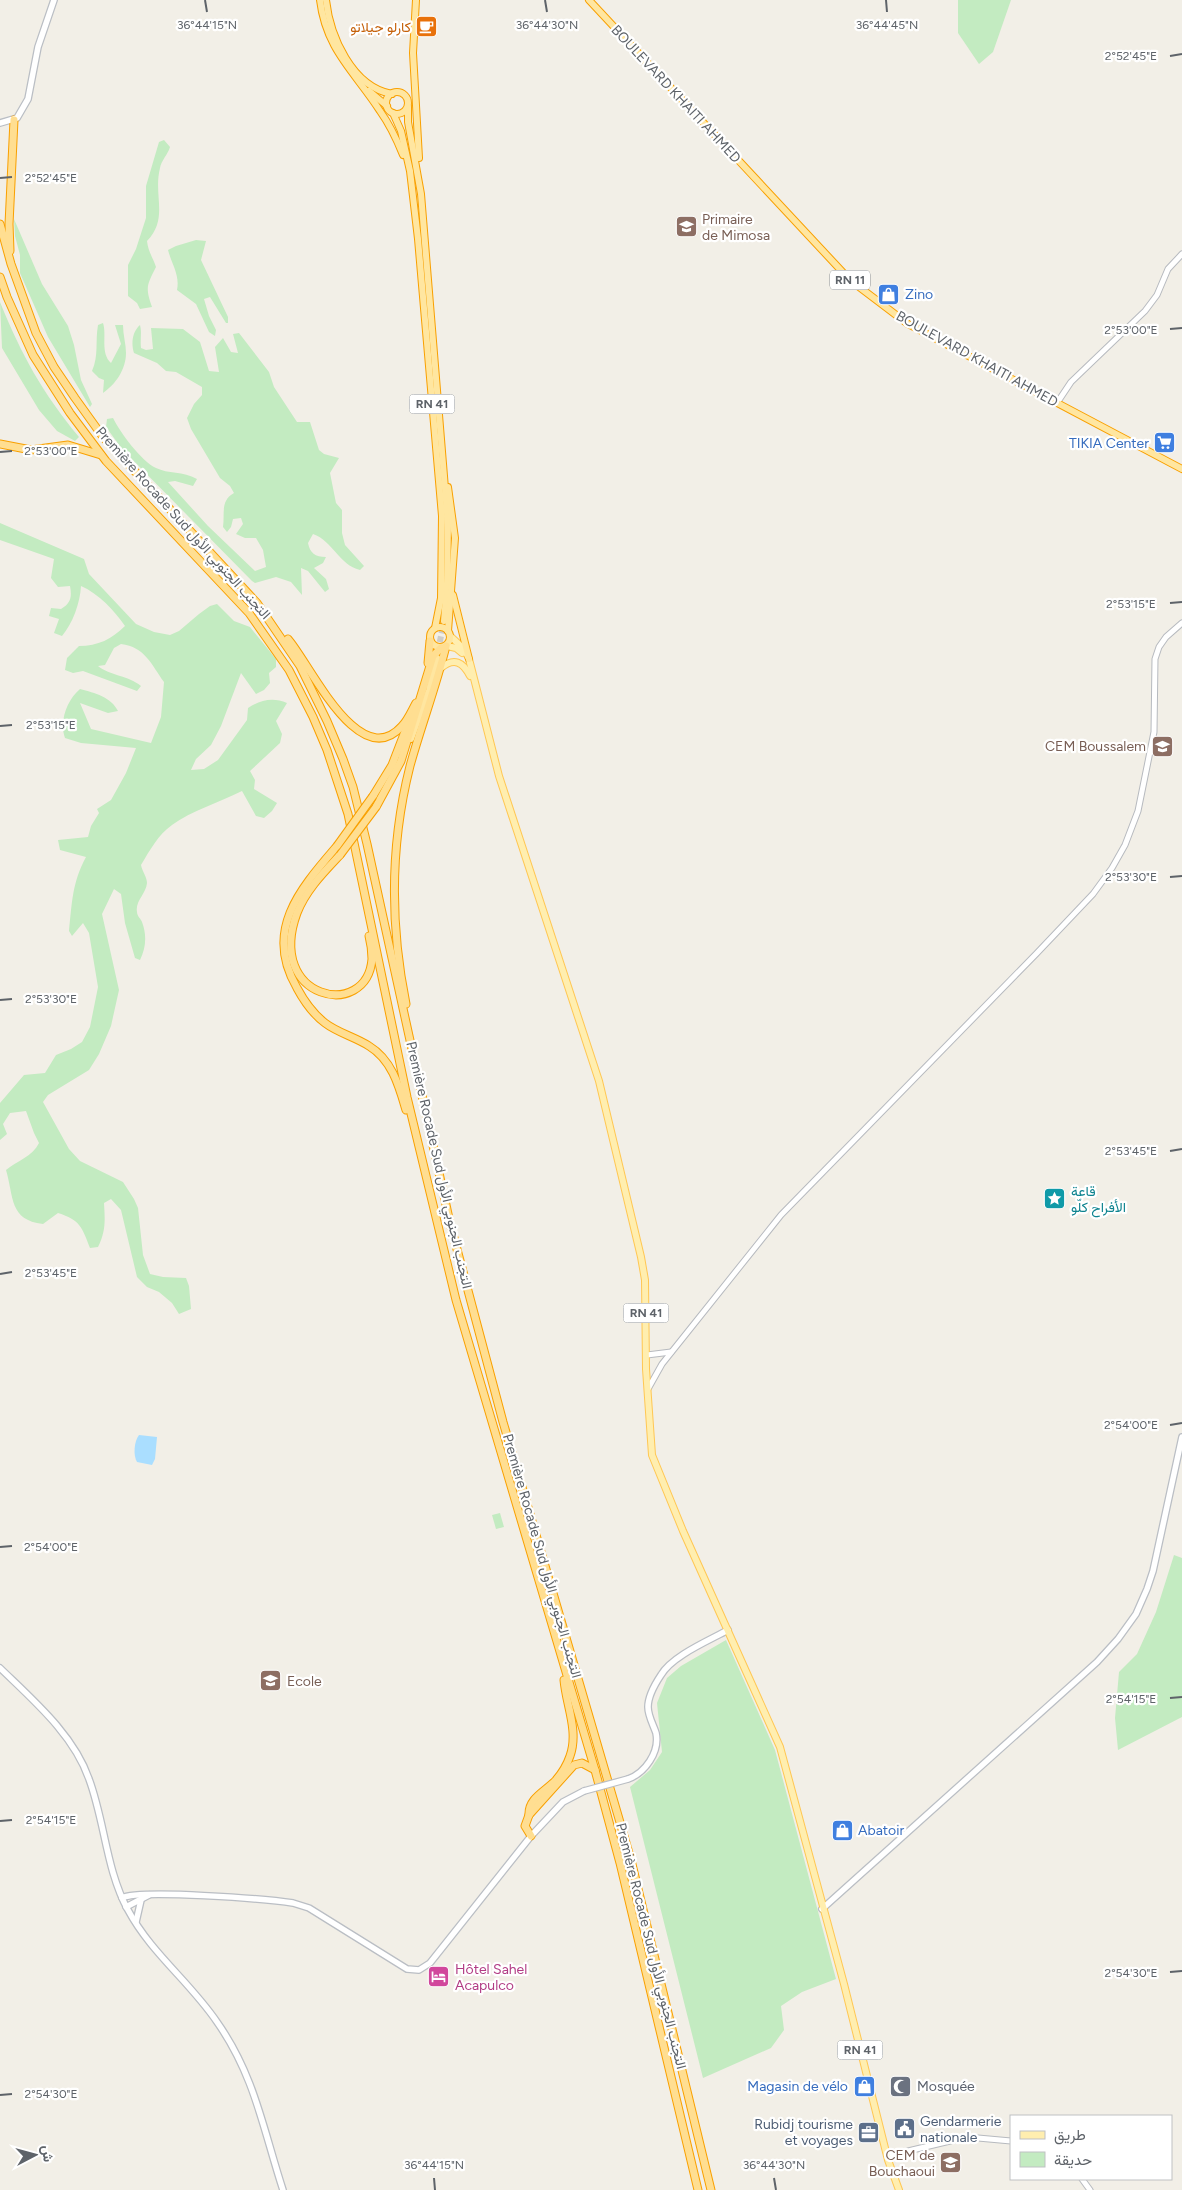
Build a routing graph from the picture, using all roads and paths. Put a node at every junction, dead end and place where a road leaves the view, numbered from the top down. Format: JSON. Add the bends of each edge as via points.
{"nodes":[{"id":1,"x":54,"y":0,"type":"edge"},
{"id":2,"x":320,"y":0,"type":"edge"},
{"id":3,"x":326,"y":0,"type":"edge"},
{"id":4,"x":416,"y":0,"type":"edge"},
{"id":5,"x":589,"y":0,"type":"edge"},
{"id":6,"x":350,"y":72,"type":"junction"},
{"id":7,"x":414,"y":73,"type":"junction"},
{"id":8,"x":392,"y":94,"type":"junction"},
{"id":9,"x":407,"y":97,"type":"junction"},
{"id":10,"x":387,"y":106,"type":"junction"},
{"id":11,"x":408,"y":107,"type":"junction"},
{"id":12,"x":393,"y":113,"type":"junction"},
{"id":13,"x":14,"y":120,"type":"junction"},
{"id":14,"x":0,"y":123,"type":"edge"},
{"id":15,"x":411,"y":180,"type":"junction"},
{"id":16,"x":421,"y":194,"type":"junction"},
{"id":17,"x":0,"y":224,"type":"edge"},
{"id":18,"x":1182,"y":254,"type":"edge"},
{"id":19,"x":11,"y":264,"type":"junction"},
{"id":20,"x":0,"y":277,"type":"edge"},
{"id":21,"x":1057,"y":403,"type":"junction"},
{"id":22,"x":83,"y":430,"type":"junction"},
{"id":23,"x":0,"y":444,"type":"edge"},
{"id":24,"x":74,"y":446,"type":"junction"},
{"id":25,"x":102,"y":455,"type":"junction"},
{"id":26,"x":442,"y":467,"type":"junction"},
{"id":27,"x":1182,"y":470,"type":"edge"},
{"id":28,"x":452,"y":589,"type":"junction"},
{"id":29,"x":264,"y":611,"type":"junction"},
{"id":30,"x":444,"y":621,"type":"tunnel mouth"},
{"id":31,"x":1182,"y":623,"type":"edge"},
{"id":32,"x":435,"y":628,"type":"junction"},
{"id":33,"x":449,"y":634,"type":"junction"},
{"id":34,"x":430,"y":641,"type":"junction"},
{"id":35,"x":445,"y":647,"type":"junction"},
{"id":36,"x":437,"y":658,"type":"tunnel mouth"},
{"id":37,"x":469,"y":659,"type":"junction"},
{"id":38,"x":440,"y":668,"type":"junction"},
{"id":39,"x":471,"y":677,"type":"junction"},
{"id":40,"x":416,"y":703,"type":"junction"},
{"id":41,"x":480,"y":708,"type":"junction"},
{"id":42,"x":421,"y":713,"type":"junction"},
{"id":43,"x":395,"y":775,"type":"junction"},
{"id":44,"x":401,"y":809,"type":"junction"},
{"id":45,"x":358,"y":859,"type":"junction"},
{"id":46,"x":434,"y":1144,"type":"junction"},
{"id":47,"x":426,"y":1173,"type":"junction"},
{"id":48,"x":672,"y":1352,"type":"junction"},
{"id":49,"x":647,"y":1355,"type":"junction"},
{"id":50,"x":648,"y":1389,"type":"junction"},
{"id":51,"x":1182,"y":1437,"type":"edge"},
{"id":52,"x":728,"y":1630,"type":"junction"},
{"id":53,"x":563,"y":1665,"type":"junction"},
{"id":54,"x":0,"y":1668,"type":"edge"},
{"id":55,"x":595,"y":1770,"type":"junction"},
{"id":56,"x":529,"y":1815,"type":"junction"},
{"id":57,"x":531,"y":1836,"type":"junction"},
{"id":58,"x":118,"y":1889,"type":"junction"},
{"id":59,"x":122,"y":1898,"type":"junction"},
{"id":60,"x":139,"y":1898,"type":"junction"},
{"id":61,"x":126,"y":1908,"type":"junction"},
{"id":62,"x":822,"y":1909,"type":"junction"},
{"id":63,"x":136,"y":1924,"type":"junction"},
{"id":64,"x":1010,"y":2141,"type":"edge"},
{"id":65,"x":887,"y":2156,"type":"junction"},
{"id":66,"x":284,"y":2190,"type":"edge"},
{"id":67,"x":698,"y":2190,"type":"edge"},
{"id":68,"x":711,"y":2190,"type":"edge"},
{"id":69,"x":899,"y":2190,"type":"edge"}],
"edges":[{"from":1,"to":13,"type":"main road","via":[[38,47],[28,99]]},
{"from":2,"to":6,"type":"highway","via":[[330,38]]},
{"from":3,"to":8,"type":"highway","via":[[335,35],[356,71],[376,90]]},
{"from":4,"to":7,"type":"highway","number":"RN 41"},
{"from":5,"to":21,"type":"highway","name":"BOULEVARD KHAITI AHMED","number":"RN 11","via":[[850,280],[908,324]]},
{"from":6,"to":10,"type":"highway"},
{"from":6,"to":15,"type":"highway","via":[[390,127]]},
{"from":7,"to":9,"type":"highway"},
{"from":7,"to":16,"type":"highway","number":"RN 41"},
{"from":8,"to":9,"type":"highway","via":[[402,93]]},
{"from":8,"to":10,"type":"highway","via":[[387,99]]},
{"from":9,"to":11,"type":"highway"},
{"from":10,"to":12,"type":"highway"},
{"from":11,"to":12,"type":"highway","via":[[400,114]]},
{"from":11,"to":16,"type":"highway","number":"RN 41"},
{"from":12,"to":15,"type":"highway","number":"RN 41","via":[[401,131]]},
{"from":13,"to":14,"type":"main road"},
{"from":13,"to":19,"type":"highway","via":[[9,224]]},
{"from":15,"to":32,"type":"highway","number":"RN 41","via":[[442,525],[441,598]]},
{"from":16,"to":26,"type":"highway","number":"RN 41"},
{"from":17,"to":19,"type":"highway","name":"Première Rocade Sud التجنب الجنوبي الأول"},
{"from":18,"to":21,"type":"street","via":[[1168,269],[1157,295],[1145,311],[1071,382]]},
{"from":19,"to":29,"type":"highway","name":"Première Rocade Sud التجنب الجنوبي الأول","via":[[40,342],[103,437]]},
{"from":20,"to":22,"type":"highway","name":"Première Rocade Sud التجنب الجنوبي الأول","via":[[34,355]]},
{"from":21,"to":27,"type":"highway","name":"BOULEVARD KHAITI AHMED","number":"RN 11"},
{"from":22,"to":24,"type":"highway","via":[[83,442]]},
{"from":22,"to":25,"type":"highway","name":"Première Rocade Sud التجنب الجنوبي الأول"},
{"from":23,"to":24,"type":"highway","via":[[31,450]]},
{"from":24,"to":25,"type":"highway"},
{"from":25,"to":45,"type":"highway","name":"Première Rocade Sud التجنب الجنوبي الأول","via":[[249,613],[289,670],[327,750],[341,790]]},
{"from":26,"to":28,"type":"highway","number":"RN 41","via":[[454,529]]},
{"from":26,"to":30,"type":"highway","via":[[448,535]]},
{"from":28,"to":33,"type":"highway","number":"RN 41"},
{"from":28,"to":37,"type":"highway","number":"RN 41"},
{"from":29,"to":40,"type":"highway","via":[[292,644],[342,718],[359,733],[382,737],[397,731]]},
{"from":29,"to":46,"type":"highway","name":"Première Rocade Sud التجنب الجنوبي الأول","via":[[309,682],[353,787]]},
{"from":31,"to":48,"type":"street","via":[[1166,637],[1155,659],[1154,732],[1138,810],[1112,868],[1093,894],[781,1215]]},
{"from":32,"to":33,"type":"highway","via":[[441,627]]},
{"from":32,"to":34,"type":"highway"},
{"from":33,"to":35,"type":"highway"},
{"from":33,"to":37,"type":"main road"},
{"from":34,"to":35,"type":"highway","via":[[435,646]]},
{"from":34,"to":40,"type":"highway","via":[[428,664]]},
{"from":35,"to":38,"type":"highway"},
{"from":35,"to":39,"type":"main road","via":[[462,652]]},
{"from":35,"to":43,"type":"highway","via":[[433,656]]},
{"from":36,"to":42,"type":"highway"},
{"from":37,"to":41,"type":"main road"},
{"from":38,"to":39,"type":"main road","via":[[452,661],[459,662]]},
{"from":38,"to":44,"type":"highway"},
{"from":39,"to":41,"type":"main road"},
{"from":40,"to":47,"type":"highway","bridge":true,"via":[[392,765],[374,796],[308,880],[289,916],[283,945],[293,982],[313,1013],[325,1024],[370,1046],[385,1059],[397,1082]]},
{"from":41,"to":49,"type":"main road","number":"RN 41","via":[[499,776],[599,1082],[645,1280]]},
{"from":42,"to":43,"type":"highway"},
{"from":42,"to":44,"type":"highway"},
{"from":43,"to":45,"type":"highway","bridge":true,"via":[[376,807],[318,880],[297,913],[292,954],[300,976],[308,986],[326,994],[352,990],[366,978],[370,968],[371,945]]},
{"from":44,"to":46,"type":"highway","via":[[394,876],[396,944]]},
{"from":45,"to":47,"type":"highway","name":"Première Rocade Sud التجنب الجنوبي الأول"},
{"from":46,"to":68,"type":"highway","name":"Première Rocade Sud التجنب الجنوبي الأول","via":[[450,1223],[503,1422],[631,1860]]},
{"from":47,"to":53,"type":"highway","name":"Première Rocade Sud التجنب الجنوبي الأول","via":[[456,1300]]},
{"from":48,"to":49,"type":"street"},
{"from":48,"to":50,"type":"street"},
{"from":49,"to":50,"type":"main road","number":"RN 41"},
{"from":50,"to":52,"type":"main road","number":"RN 41","via":[[652,1455]]},
{"from":51,"to":62,"type":"main road","via":[[1153,1571],[1136,1614],[1118,1639],[1097,1662]]},
{"from":52,"to":57,"type":"main road","bridge":true,"via":[[675,1660],[661,1674],[648,1702],[656,1739],[655,1750],[643,1770],[628,1779],[566,1799]]},
{"from":52,"to":62,"type":"main road","number":"RN 41","via":[[780,1746]]},
{"from":53,"to":55,"type":"highway","name":"Première Rocade Sud التجنب الجنوبي الأول"},
{"from":53,"to":56,"type":"highway","via":[[573,1744],[570,1756],[556,1779],[531,1803]]},
{"from":54,"to":58,"type":"main road","via":[[41,1708],[78,1755],[97,1804]]},
{"from":55,"to":56,"type":"highway","via":[[582,1763],[574,1765]]},
{"from":55,"to":67,"type":"highway","name":"Première Rocade Sud التجنب الجنوبي الأول"},
{"from":56,"to":57,"type":"highway","via":[[525,1826]]},
{"from":57,"to":60,"type":"main road","via":[[430,1963],[419,1970],[406,1969],[301,1905],[149,1895]]},
{"from":58,"to":59,"type":"main road"},
{"from":58,"to":60,"type":"main road"},
{"from":59,"to":60,"type":"main road"},
{"from":59,"to":61,"type":"main road"},
{"from":60,"to":61,"type":"main road"},
{"from":60,"to":63,"type":"main road"},
{"from":61,"to":63,"type":"main road"},
{"from":62,"to":65,"type":"main road","number":"RN 41"},
{"from":63,"to":66,"type":"main road","via":[[203,2002],[234,2047],[258,2104]]},
{"from":64,"to":65,"type":"street","via":[[967,2137]]},
{"from":65,"to":69,"type":"main road","number":"RN 41"}]}
